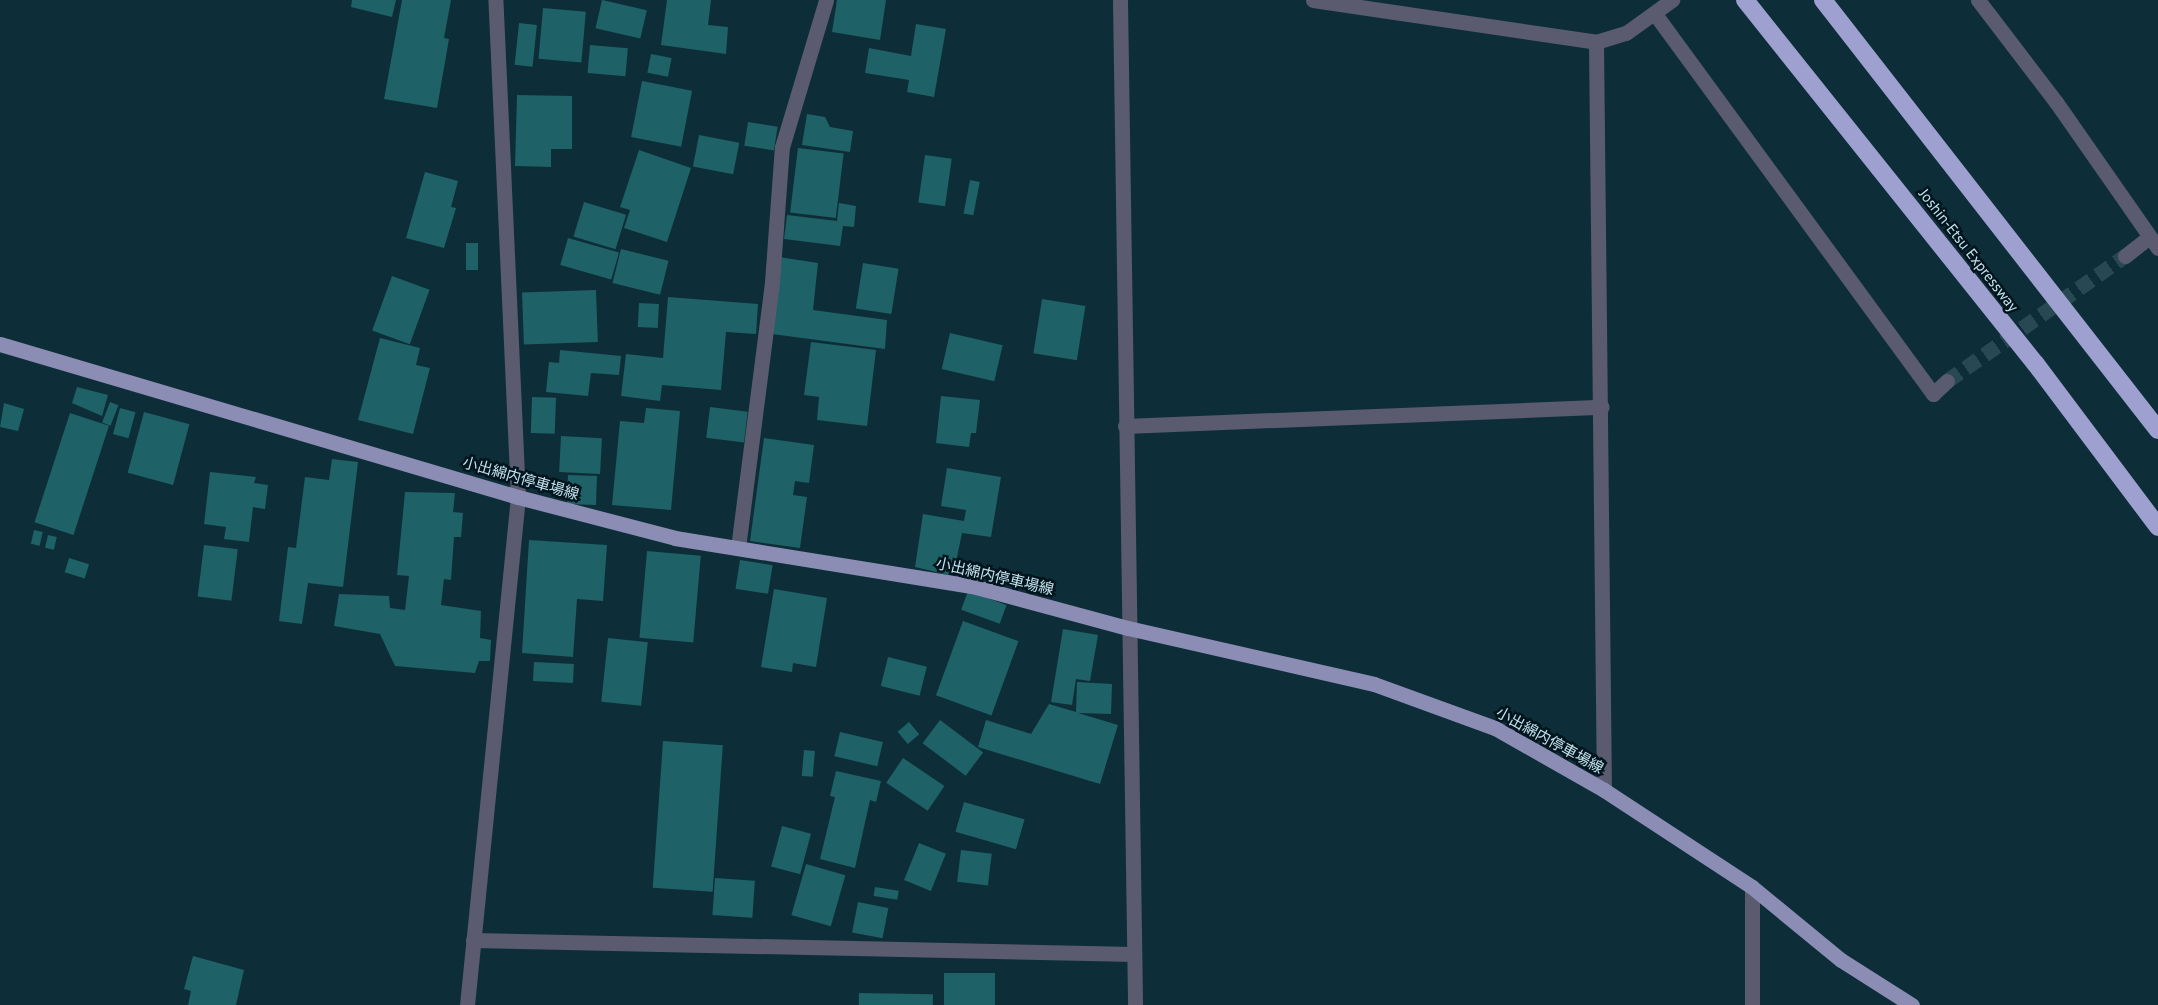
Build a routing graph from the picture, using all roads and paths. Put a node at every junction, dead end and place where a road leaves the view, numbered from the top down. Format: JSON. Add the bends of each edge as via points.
{"nodes":[{"id":1,"x":495,"y":0,"type":"edge"},
{"id":2,"x":825,"y":0,"type":"edge"},
{"id":3,"x":1120,"y":0,"type":"edge"},
{"id":4,"x":1313,"y":0,"type":"edge"},
{"id":5,"x":1671,"y":0,"type":"edge"},
{"id":6,"x":1745,"y":0,"type":"edge"},
{"id":7,"x":1823,"y":0,"type":"edge"},
{"id":8,"x":1978,"y":0,"type":"edge"},
{"id":9,"x":1655,"y":14,"type":"junction"},
{"id":10,"x":1596,"y":42,"type":"junction"},
{"id":11,"x":2154,"y":242,"type":"edge"},
{"id":12,"x":2125,"y":256,"type":"tunnel mouth"},
{"id":13,"x":0,"y":344,"type":"edge"},
{"id":14,"x":1947,"y":381,"type":"tunnel mouth"},
{"id":15,"x":1602,"y":406,"type":"junction"},
{"id":16,"x":1125,"y":426,"type":"junction"},
{"id":17,"x":2158,"y":430,"type":"edge"},
{"id":18,"x":518,"y":497,"type":"junction"},
{"id":19,"x":2158,"y":527,"type":"edge"},
{"id":20,"x":738,"y":548,"type":"junction"},
{"id":21,"x":1128,"y":628,"type":"junction"},
{"id":22,"x":1604,"y":790,"type":"junction"},
{"id":23,"x":1752,"y":887,"type":"junction"},
{"id":24,"x":473,"y":940,"type":"junction"},
{"id":25,"x":1134,"y":954,"type":"junction"},
{"id":26,"x":466,"y":1005,"type":"edge"},
{"id":27,"x":1135,"y":1005,"type":"edge"},
{"id":28,"x":1752,"y":1005,"type":"edge"},
{"id":29,"x":1912,"y":1005,"type":"edge"}],
"edges":[{"from":1,"to":18,"type":"street"},
{"from":2,"to":20,"type":"street","via":[[782,147],[772,282]]},
{"from":3,"to":16,"type":"street"},
{"from":4,"to":10,"type":"street"},
{"from":5,"to":9,"type":"street"},
{"from":6,"to":19,"type":"highway","name":"Joshin-Etsu Expressway","via":[[2035,363]]},
{"from":7,"to":17,"type":"highway"},
{"from":8,"to":11,"type":"street","via":[[2056,102]]},
{"from":9,"to":10,"type":"street","via":[[1626,33]]},
{"from":9,"to":14,"type":"street","via":[[1933,394]]},
{"from":10,"to":15,"type":"street"},
{"from":11,"to":12,"type":"street"},
{"from":13,"to":18,"type":"main road","name":"小出綿内停車場線"},
{"from":15,"to":16,"type":"street"},
{"from":15,"to":22,"type":"street"},
{"from":16,"to":21,"type":"street"},
{"from":18,"to":20,"type":"main road","name":"小出綿内停車場線","via":[[675,538]]},
{"from":18,"to":24,"type":"street"},
{"from":20,"to":21,"type":"main road","name":"小出綿内停車場線","via":[[976,586]]},
{"from":21,"to":22,"type":"main road","name":"小出綿内停車場線","via":[[1374,684],[1495,728]]},
{"from":21,"to":25,"type":"street"},
{"from":22,"to":23,"type":"main road","name":"小出綿内停車場線"},
{"from":23,"to":28,"type":"street"},
{"from":23,"to":29,"type":"main road","name":"小出綿内停車場線","via":[[1840,960]]},
{"from":24,"to":25,"type":"street"},
{"from":24,"to":26,"type":"street"},
{"from":25,"to":27,"type":"street"}]}
